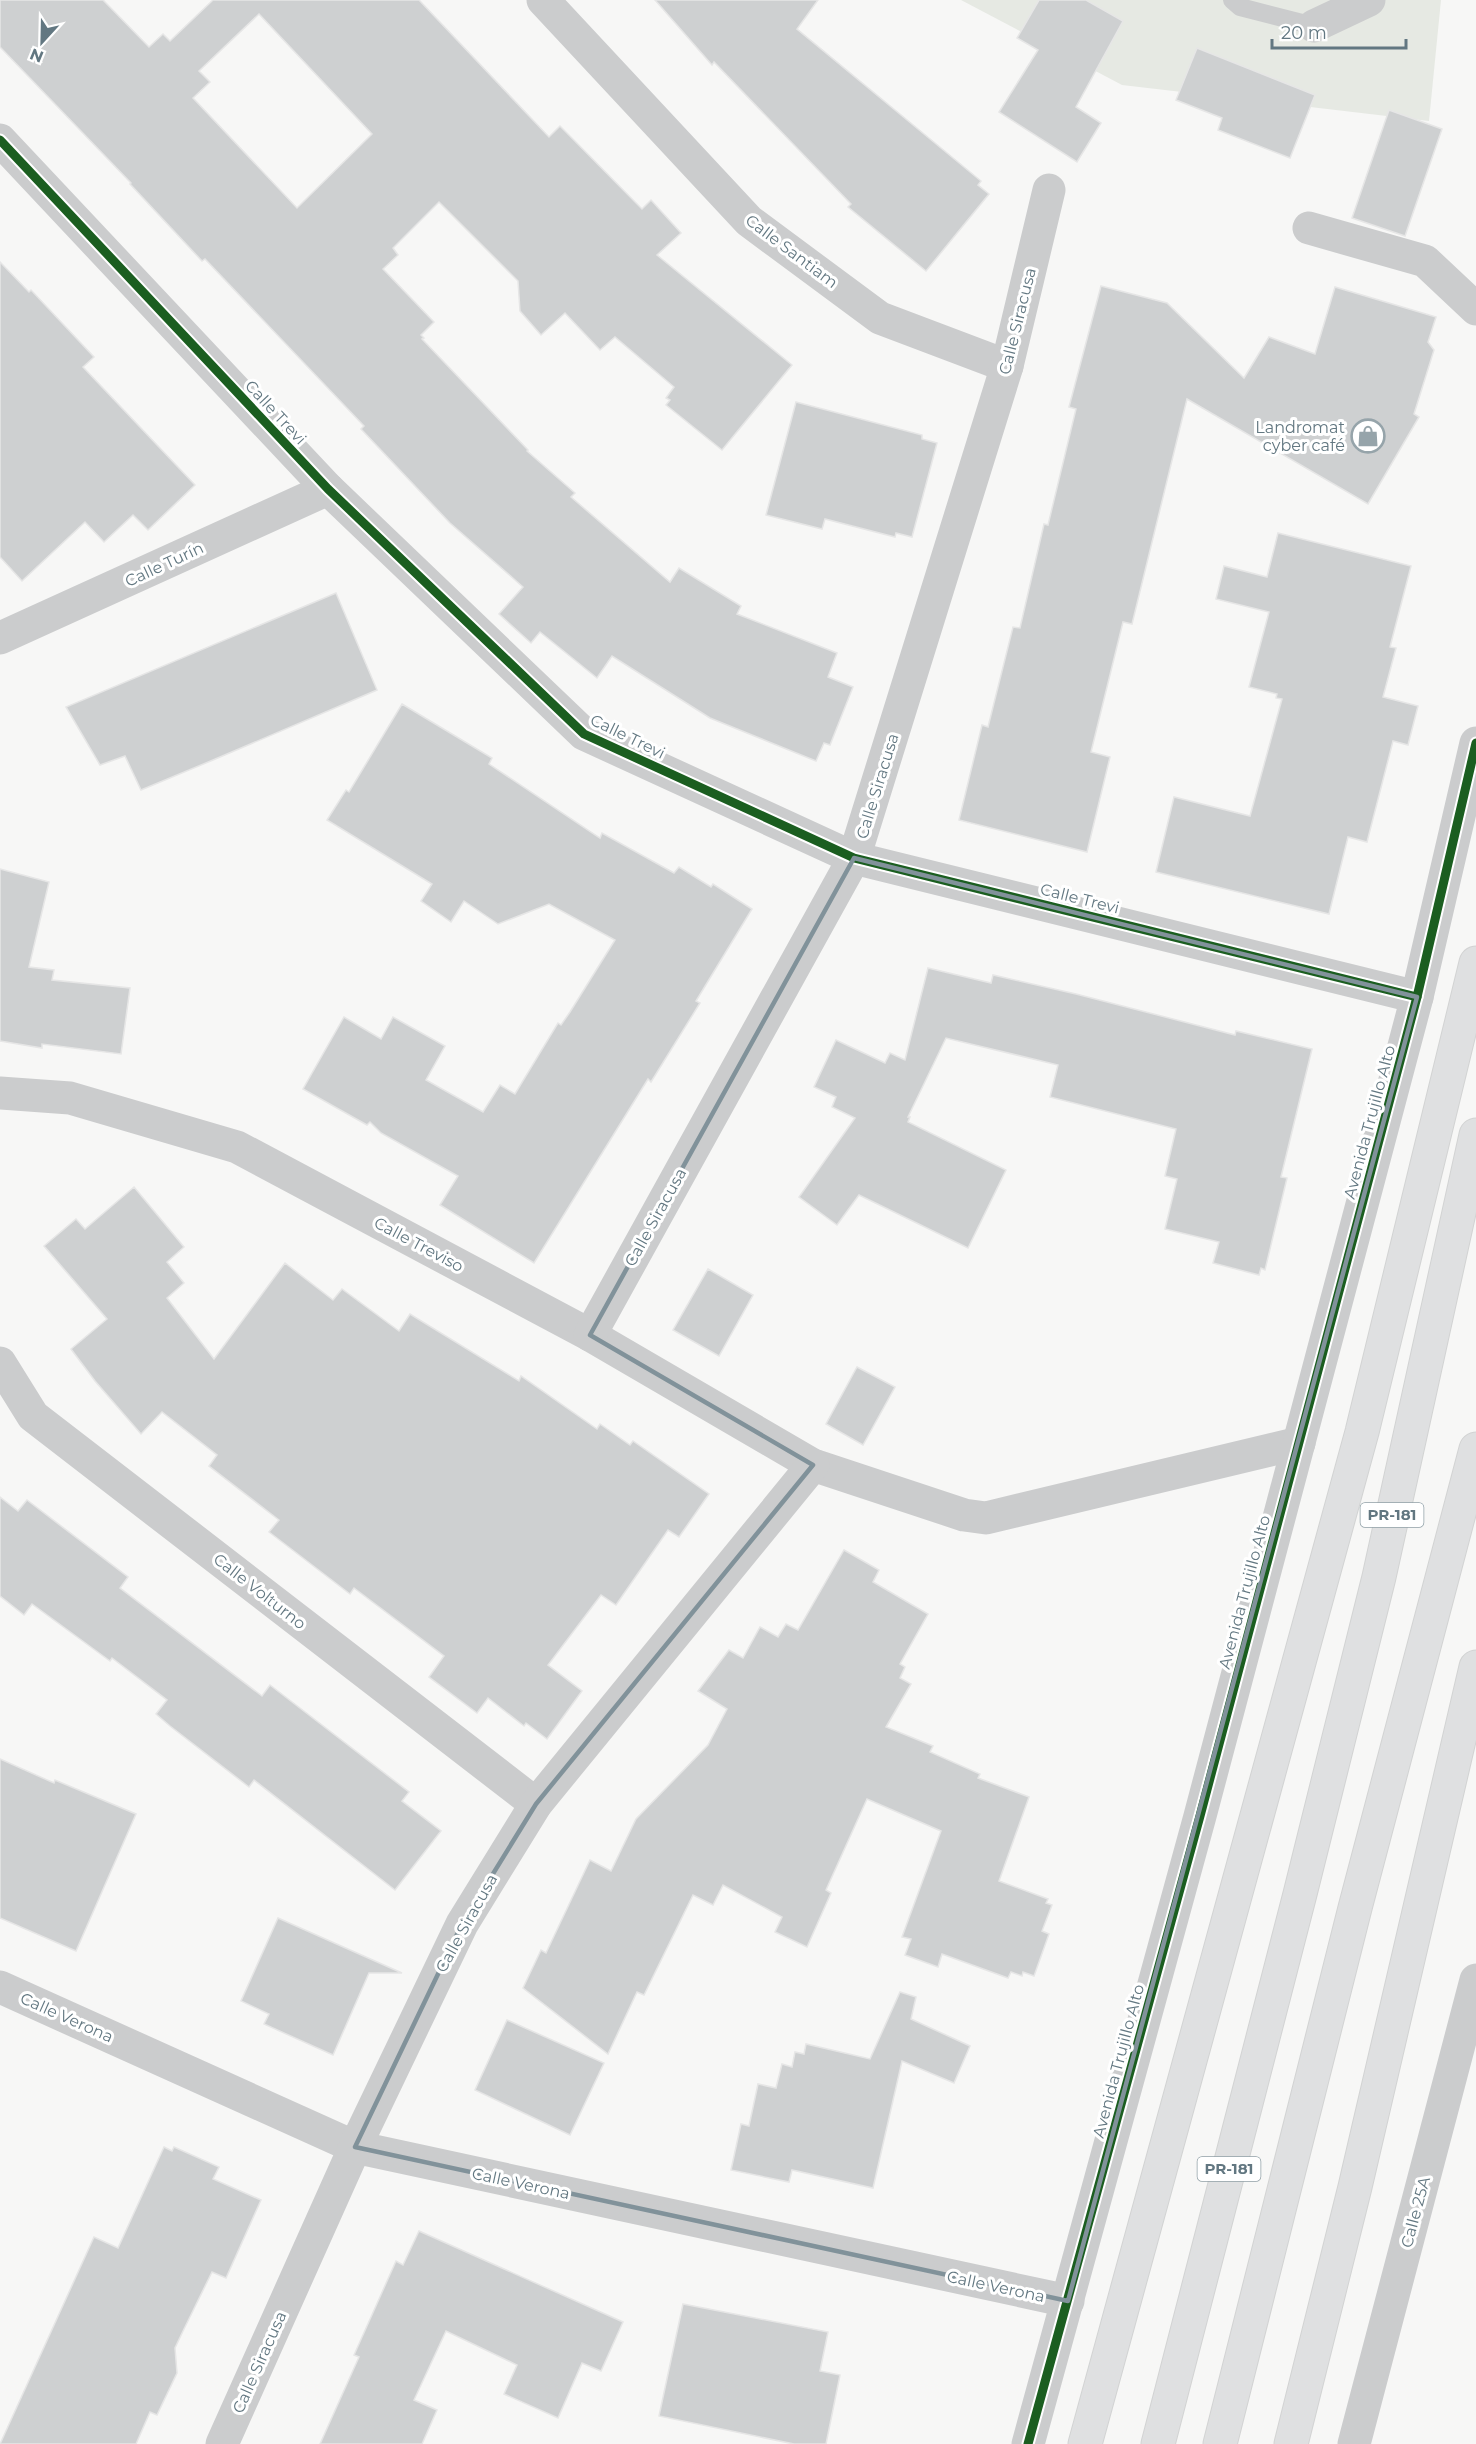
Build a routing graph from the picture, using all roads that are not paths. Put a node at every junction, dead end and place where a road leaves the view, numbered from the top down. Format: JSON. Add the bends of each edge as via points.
{"nodes":[{"id":1,"x":543,"y":0,"type":"edge"},
{"id":2,"x":1232,"y":0,"type":"edge"},
{"id":3,"x":1369,"y":0,"type":"edge"},
{"id":4,"x":1314,"y":26,"type":"joint"},
{"id":5,"x":0,"y":140,"type":"edge"},
{"id":6,"x":1049,"y":190,"type":"dead end"},
{"id":7,"x":1309,"y":228,"type":"dead end"},
{"id":8,"x":1476,"y":309,"type":"edge"},
{"id":9,"x":1007,"y":366,"type":"junction"},
{"id":10,"x":328,"y":489,"type":"junction"},
{"id":11,"x":0,"y":638,"type":"edge"},
{"id":12,"x":1476,"y":743,"type":"edge"},
{"id":13,"x":854,"y":858,"type":"junction"},
{"id":14,"x":1476,"y":963,"type":"edge"},
{"id":15,"x":1417,"y":997,"type":"junction"},
{"id":16,"x":0,"y":1093,"type":"edge"},
{"id":17,"x":1476,"y":1135,"type":"edge"},
{"id":18,"x":590,"y":1335,"type":"junction"},
{"id":19,"x":0,"y":1363,"type":"edge"},
{"id":20,"x":1299,"y":1443,"type":"junction"},
{"id":21,"x":1476,"y":1449,"type":"edge"},
{"id":22,"x":813,"y":1465,"type":"junction"},
{"id":23,"x":1476,"y":1667,"type":"edge"},
{"id":24,"x":536,"y":1804,"type":"junction"},
{"id":25,"x":1476,"y":1980,"type":"edge"},
{"id":26,"x":0,"y":1987,"type":"edge"},
{"id":27,"x":355,"y":2146,"type":"junction"},
{"id":28,"x":1068,"y":2301,"type":"junction"},
{"id":29,"x":222,"y":2444,"type":"edge"},
{"id":30,"x":1028,"y":2444,"type":"edge"},
{"id":31,"x":1085,"y":2444,"type":"edge"},
{"id":32,"x":1158,"y":2444,"type":"edge"},
{"id":33,"x":1221,"y":2444,"type":"edge"},
{"id":34,"x":1291,"y":2444,"type":"edge"},
{"id":35,"x":1354,"y":2444,"type":"edge"}],
"edges":[{"from":1,"to":9,"type":"street","name":"Calle Santiam","via":[[749,221],[880,318]]},
{"from":2,"to":4,"type":"lane","via":[[1240,7]]},
{"from":3,"to":4,"type":"street"},
{"from":5,"to":10,"type":"street","name":"Calle Trevi"},
{"from":6,"to":9,"type":"street","name":"Calle Siracusa"},
{"from":7,"to":8,"type":"street","via":[[1425,261]]},
{"from":9,"to":13,"type":"street","name":"Calle Siracusa"},
{"from":10,"to":11,"type":"street","name":"Calle Turín"},
{"from":10,"to":13,"type":"street","name":"Calle Trevi","via":[[584,734]]},
{"from":12,"to":15,"type":"street","name":"Avenida Trujillo Alto"},
{"from":13,"to":15,"type":"street","name":"Calle Trevi"},
{"from":13,"to":18,"type":"street","name":"Calle Siracusa"},
{"from":14,"to":31,"type":"highway","via":[[1362,1432]]},
{"from":15,"to":20,"type":"street","name":"Avenida Trujillo Alto"},
{"from":16,"to":18,"type":"street","name":"Calle Treviso","via":[[70,1098],[237,1147]]},
{"from":17,"to":32,"type":"highway","number":"PR-181","via":[[1379,1577]]},
{"from":18,"to":22,"type":"street","name":"Calle Treviso"},
{"from":19,"to":24,"type":"street","name":"Calle Volturno","via":[[33,1416]]},
{"from":20,"to":22,"type":"street","name":"Calle Treviso","via":[[986,1518],[964,1515]]},
{"from":20,"to":28,"type":"street","name":"Avenida Trujillo Alto"},
{"from":21,"to":33,"type":"highway","via":[[1355,1908]]},
{"from":22,"to":24,"type":"street","name":"Calle Siracusa"},
{"from":23,"to":34,"type":"highway"},
{"from":24,"to":27,"type":"street","name":"Calle Siracusa","via":[[462,1924]]},
{"from":25,"to":35,"type":"street","name":"Calle 25A"},
{"from":26,"to":27,"type":"street","name":"Calle Verona"},
{"from":27,"to":28,"type":"street","name":"Calle Verona"},
{"from":27,"to":29,"type":"street","name":"Calle Siracusa"},
{"from":28,"to":30,"type":"street","name":"Avenida Trujillo Alto"}]}
